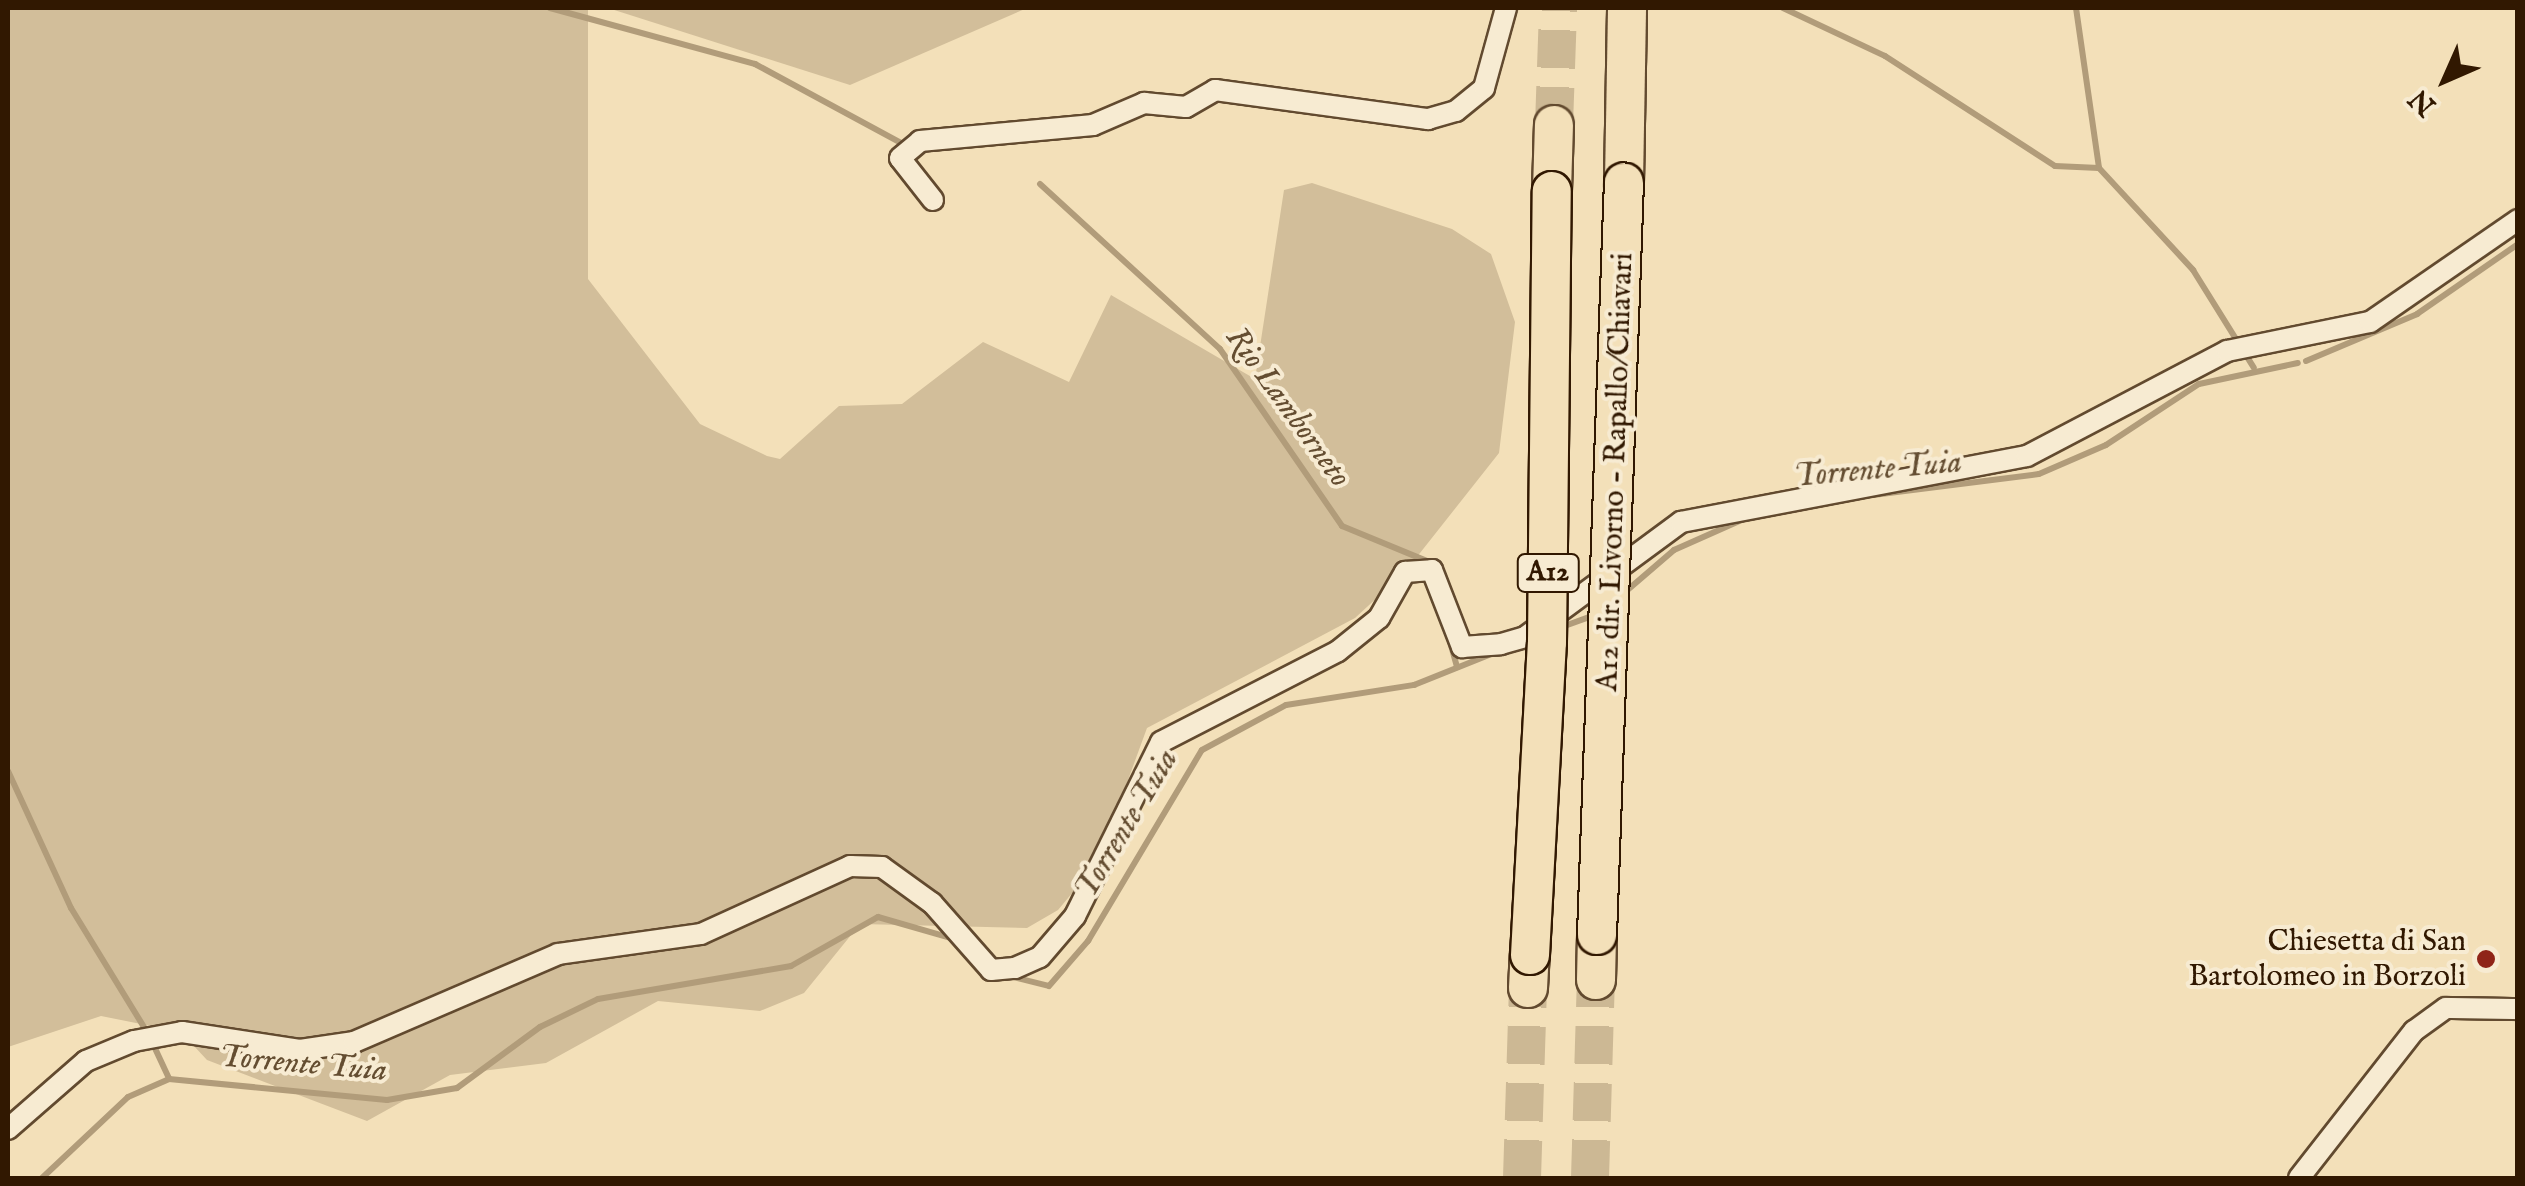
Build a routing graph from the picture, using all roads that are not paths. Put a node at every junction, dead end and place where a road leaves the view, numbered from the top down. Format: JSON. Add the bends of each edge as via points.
{"nodes":[{"id":1,"x":1506,"y":8,"type":"edge"},
{"id":2,"x":1627,"y":8,"type":"edge"},
{"id":3,"x":1554,"y":126,"type":"tunnel mouth"},
{"id":4,"x":934,"y":200,"type":"dead end"},
{"id":5,"x":2518,"y":220,"type":"edge"},
{"id":6,"x":1529,"y":972,"type":"tunnel mouth"},
{"id":7,"x":1596,"y":980,"type":"tunnel mouth"},
{"id":8,"x":2518,"y":1009,"type":"edge"},
{"id":9,"x":8,"y":1129,"type":"edge"},
{"id":10,"x":2299,"y":1178,"type":"edge"}],
"edges":[{"from":1,"to":4,"type":"street","via":[[1484,88],[1456,110],[1400,117],[1238,88],[1200,93],[1186,107],[1144,103],[1094,125],[920,140],[900,158]]},
{"from":2,"to":7,"type":"highway","name":"A12 dir. Livorno - Rapallo/Chiavari","number":"A12","bridge":true},
{"from":3,"to":6,"type":"highway","number":"A12","bridge":true,"via":[[1548,642]]},
{"from":5,"to":9,"type":"street","via":[[2370,322],[2227,351],[2027,456],[1782,496],[1681,522],[1525,637],[1462,647],[1432,570],[1405,572],[1379,618],[1338,651],[1160,742],[1076,916],[1040,957],[1015,968],[990,970],[932,903],[882,867],[850,866],[701,934],[558,954],[354,1042],[300,1050],[182,1032],[134,1041],[86,1061]]},
{"from":8,"to":10,"type":"street","via":[[2446,1008],[2414,1031]]}]}
